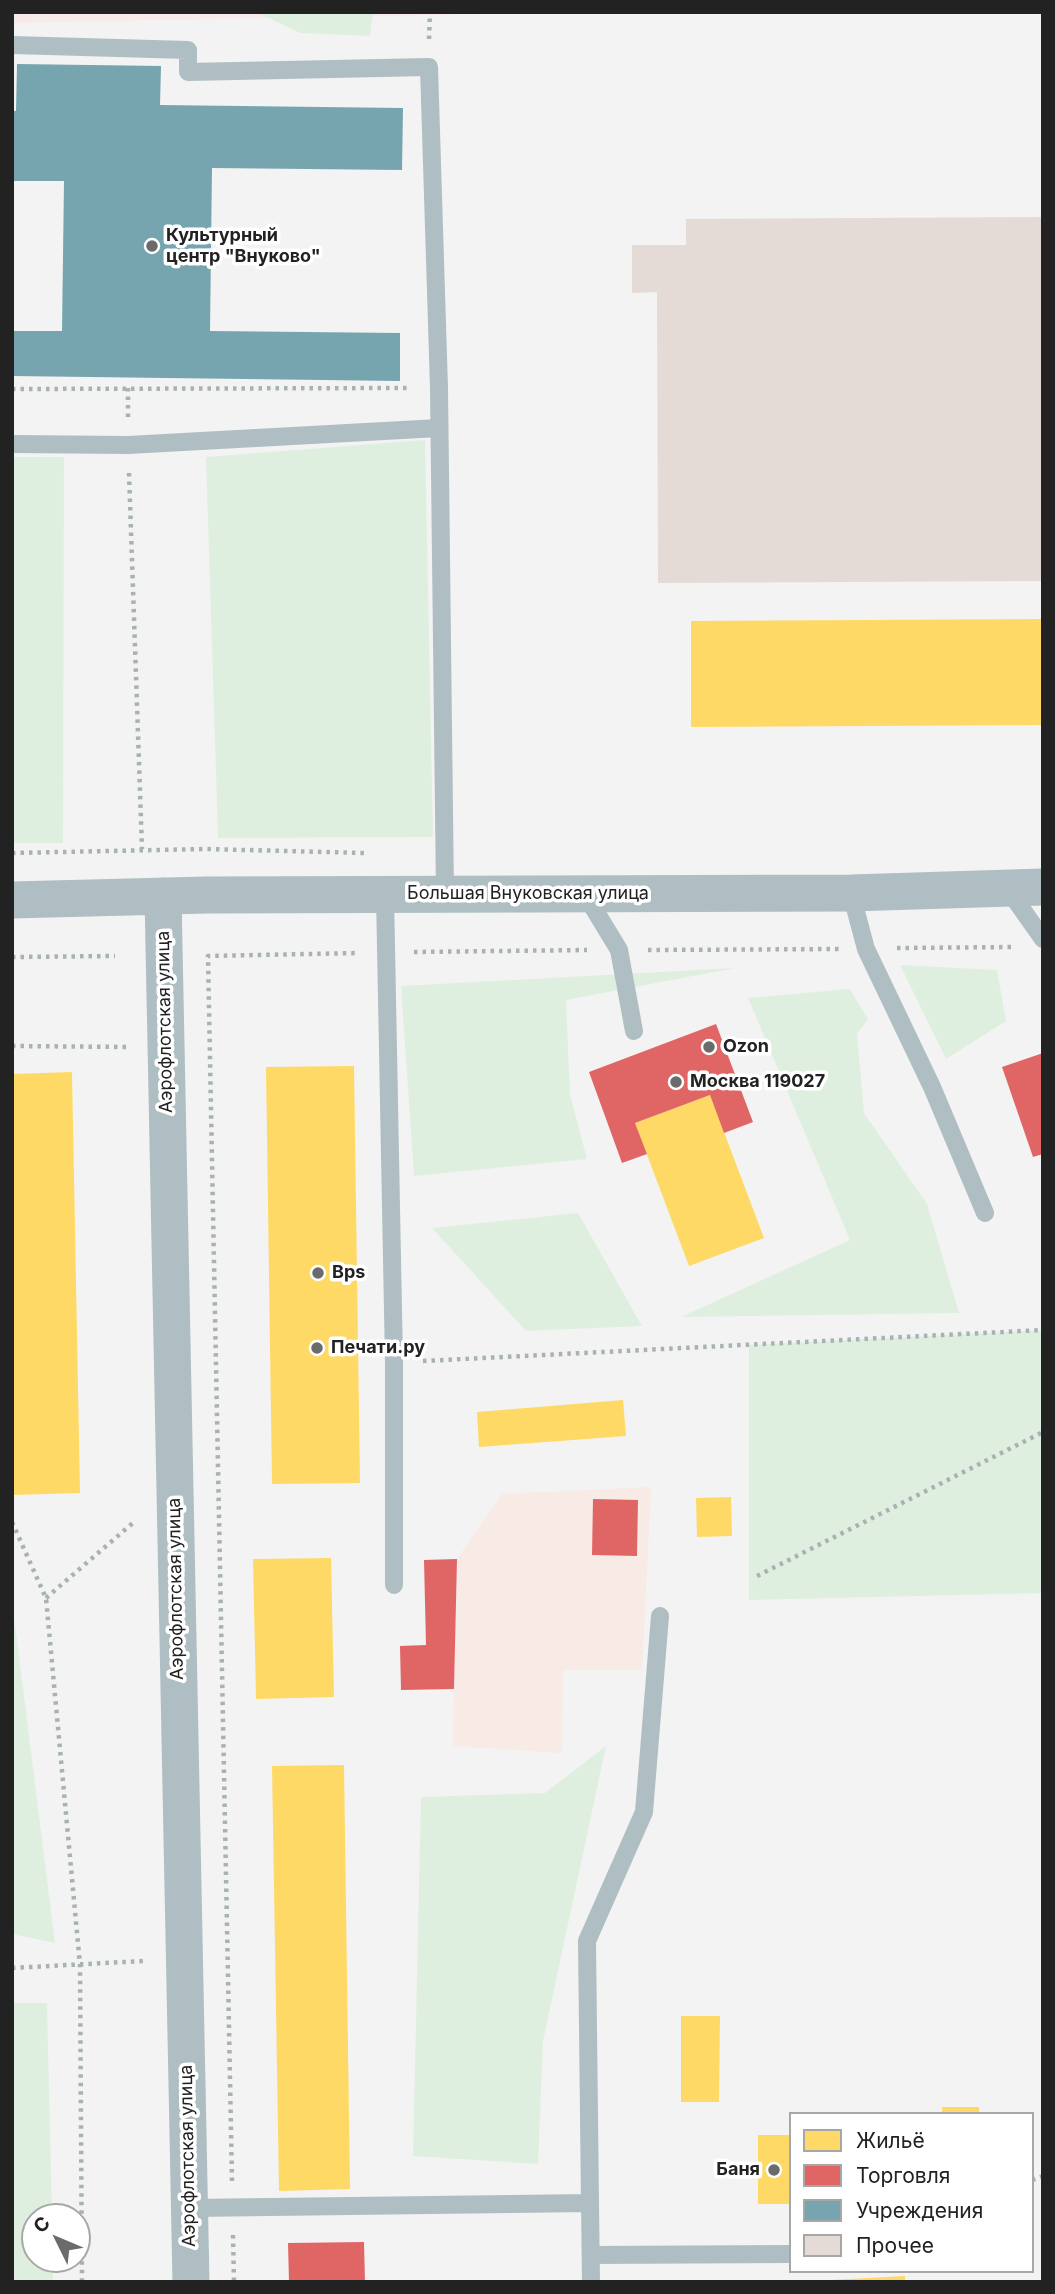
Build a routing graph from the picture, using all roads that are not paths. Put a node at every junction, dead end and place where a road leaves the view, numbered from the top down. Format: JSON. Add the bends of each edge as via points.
{"nodes":[{"id":1,"x":12,"y":45,"type":"edge"},
{"id":2,"x":439,"y":428,"type":"junction"},
{"id":3,"x":12,"y":444,"type":"edge"},
{"id":4,"x":1043,"y":887,"type":"edge"},
{"id":5,"x":1007,"y":888,"type":"junction"},
{"id":6,"x":445,"y":894,"type":"junction"},
{"id":7,"x":585,"y":894,"type":"junction"},
{"id":8,"x":851,"y":894,"type":"junction"},
{"id":9,"x":385,"y":895,"type":"junction"},
{"id":10,"x":163,"y":896,"type":"junction"},
{"id":11,"x":12,"y":900,"type":"edge"},
{"id":12,"x":1043,"y":939,"type":"edge"},
{"id":13,"x":634,"y":1031,"type":"dead end"},
{"id":14,"x":985,"y":1213,"type":"dead end"},
{"id":15,"x":394,"y":1585,"type":"dead end"},
{"id":16,"x":660,"y":1616,"type":"dead end"},
{"id":17,"x":590,"y":2203,"type":"junction"},
{"id":18,"x":190,"y":2208,"type":"junction"},
{"id":19,"x":789,"y":2254,"type":"edge"},
{"id":20,"x":591,"y":2255,"type":"junction"},
{"id":21,"x":191,"y":2282,"type":"edge"},
{"id":22,"x":592,"y":2282,"type":"edge"}],
"edges":[{"from":1,"to":2,"type":"lane","via":[[188,50],[188,72],[429,67]]},
{"from":2,"to":3,"type":"lane","via":[[128,444]]},
{"from":2,"to":6,"type":"lane"},
{"from":4,"to":5,"type":"street","name":"Большая Внуковская улица"},
{"from":5,"to":8,"type":"street","name":"Большая Внуковская улица"},
{"from":5,"to":12,"type":"lane"},
{"from":6,"to":7,"type":"street","name":"Большая Внуковская улица"},
{"from":6,"to":9,"type":"street","name":"Большая Внуковская улица"},
{"from":7,"to":8,"type":"street","name":"Большая Внуковская улица"},
{"from":7,"to":13,"type":"lane","via":[[619,950]]},
{"from":8,"to":14,"type":"lane","via":[[866,949]]},
{"from":9,"to":10,"type":"street","name":"Большая Внуковская улица"},
{"from":9,"to":15,"type":"lane"},
{"from":10,"to":11,"type":"street","name":"Большая Внуковская улица"},
{"from":10,"to":18,"type":"street","name":"Аэрофлотская улица"},
{"from":16,"to":17,"type":"lane","via":[[645,1812],[587,1941]]},
{"from":17,"to":18,"type":"lane"},
{"from":17,"to":20,"type":"lane"},
{"from":18,"to":21,"type":"street","name":"Аэрофлотская улица"},
{"from":19,"to":20,"type":"lane"},
{"from":20,"to":22,"type":"lane"}]}
